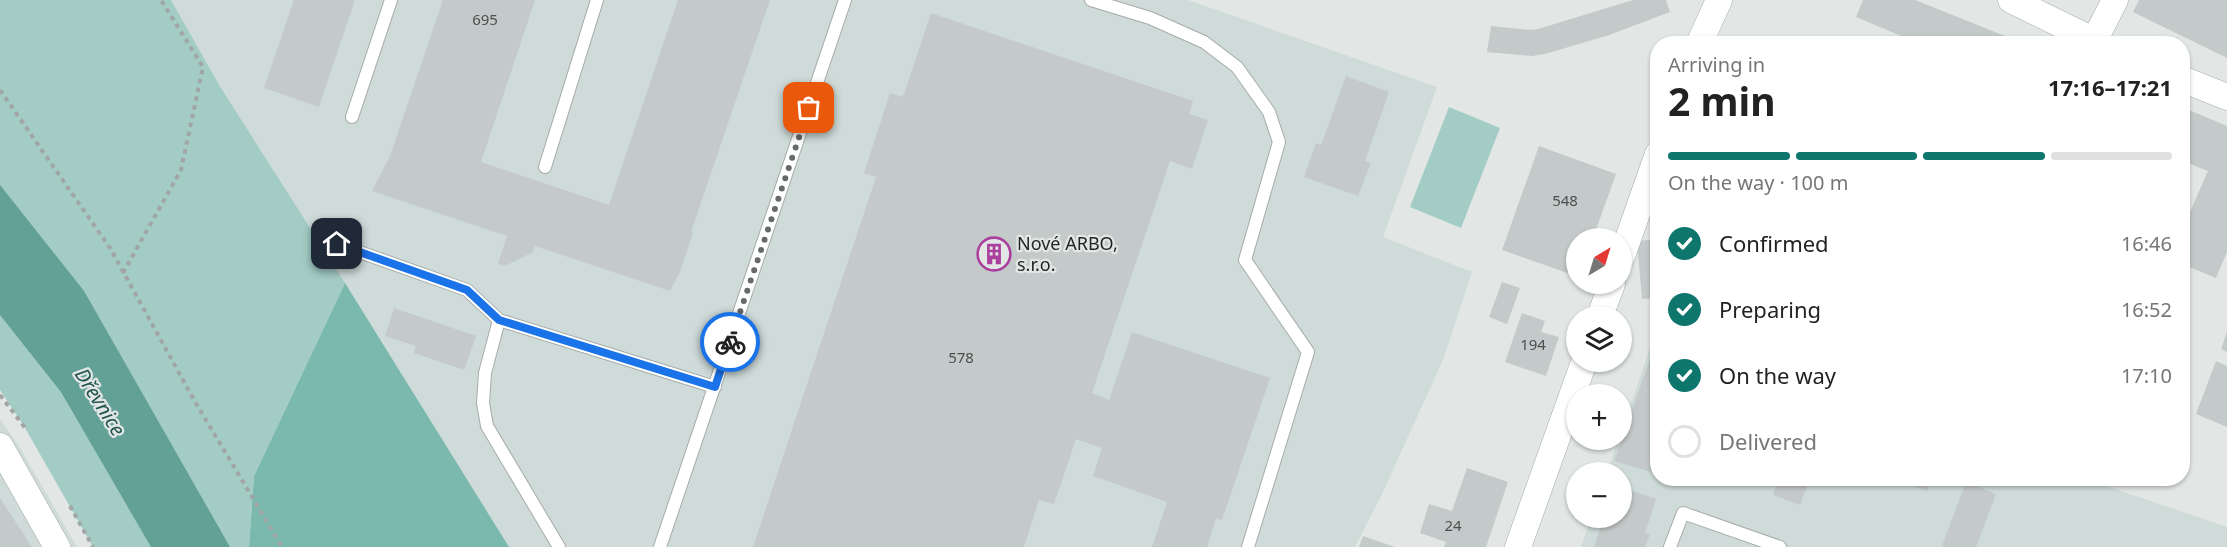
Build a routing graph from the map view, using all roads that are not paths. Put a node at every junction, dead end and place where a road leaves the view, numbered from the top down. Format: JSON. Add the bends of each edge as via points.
{"nodes":[{"id":1,"x":391,"y":0,"type":"edge"},
{"id":2,"x":597,"y":0,"type":"edge"},
{"id":3,"x":845,"y":0,"type":"edge"},
{"id":4,"x":1091,"y":0,"type":"edge"},
{"id":5,"x":2011,"y":0,"type":"edge"},
{"id":6,"x":2115,"y":0,"type":"edge"},
{"id":7,"x":1718,"y":4,"type":"edge"},
{"id":8,"x":1703,"y":36,"type":"edge"},
{"id":9,"x":2085,"y":36,"type":"edge"},
{"id":10,"x":2100,"y":36,"type":"edge"},
{"id":11,"x":2190,"y":82,"type":"edge"},
{"id":12,"x":2227,"y":98,"type":"edge"},
{"id":13,"x":352,"y":117,"type":"dead end"},
{"id":14,"x":545,"y":167,"type":"dead end"},
{"id":15,"x":1650,"y":177,"type":"edge"},
{"id":16,"x":1632,"y":228,"type":"edge"},
{"id":17,"x":337,"y":244,"type":"dead end"},
{"id":18,"x":499,"y":320,"type":"junction"},
{"id":19,"x":1580,"y":372,"type":"edge"},
{"id":20,"x":715,"y":387,"type":"junction"},
{"id":21,"x":0,"y":446,"type":"edge"},
{"id":22,"x":57,"y":547,"type":"edge"},
{"id":23,"x":558,"y":547,"type":"edge"},
{"id":24,"x":660,"y":547,"type":"edge"},
{"id":25,"x":1248,"y":547,"type":"edge"},
{"id":26,"x":1518,"y":547,"type":"edge"},
{"id":27,"x":1670,"y":547,"type":"edge"},
{"id":28,"x":1780,"y":547,"type":"edge"}],
"edges":[{"from":1,"to":13,"type":"lane"},
{"from":2,"to":14,"type":"lane"},
{"from":3,"to":20,"type":"lane"},
{"from":4,"to":25,"type":"lane","via":[[1150,18],[1204,42],[1237,67],[1269,112],[1279,142],[1245,260],[1308,352]]},
{"from":5,"to":9,"type":"street"},
{"from":6,"to":10,"type":"street"},
{"from":7,"to":8,"type":"street"},
{"from":11,"to":12,"type":"street"},
{"from":15,"to":16,"type":"street"},
{"from":17,"to":18,"type":"lane","via":[[467,290]]},
{"from":18,"to":20,"type":"lane"},
{"from":18,"to":23,"type":"lane","via":[[485,373],[483,403],[487,426]]},
{"from":19,"to":26,"type":"street"},
{"from":20,"to":24,"type":"lane"},
{"from":21,"to":22,"type":"street"},
{"from":27,"to":28,"type":"lane","via":[[1683,513]]}]}
